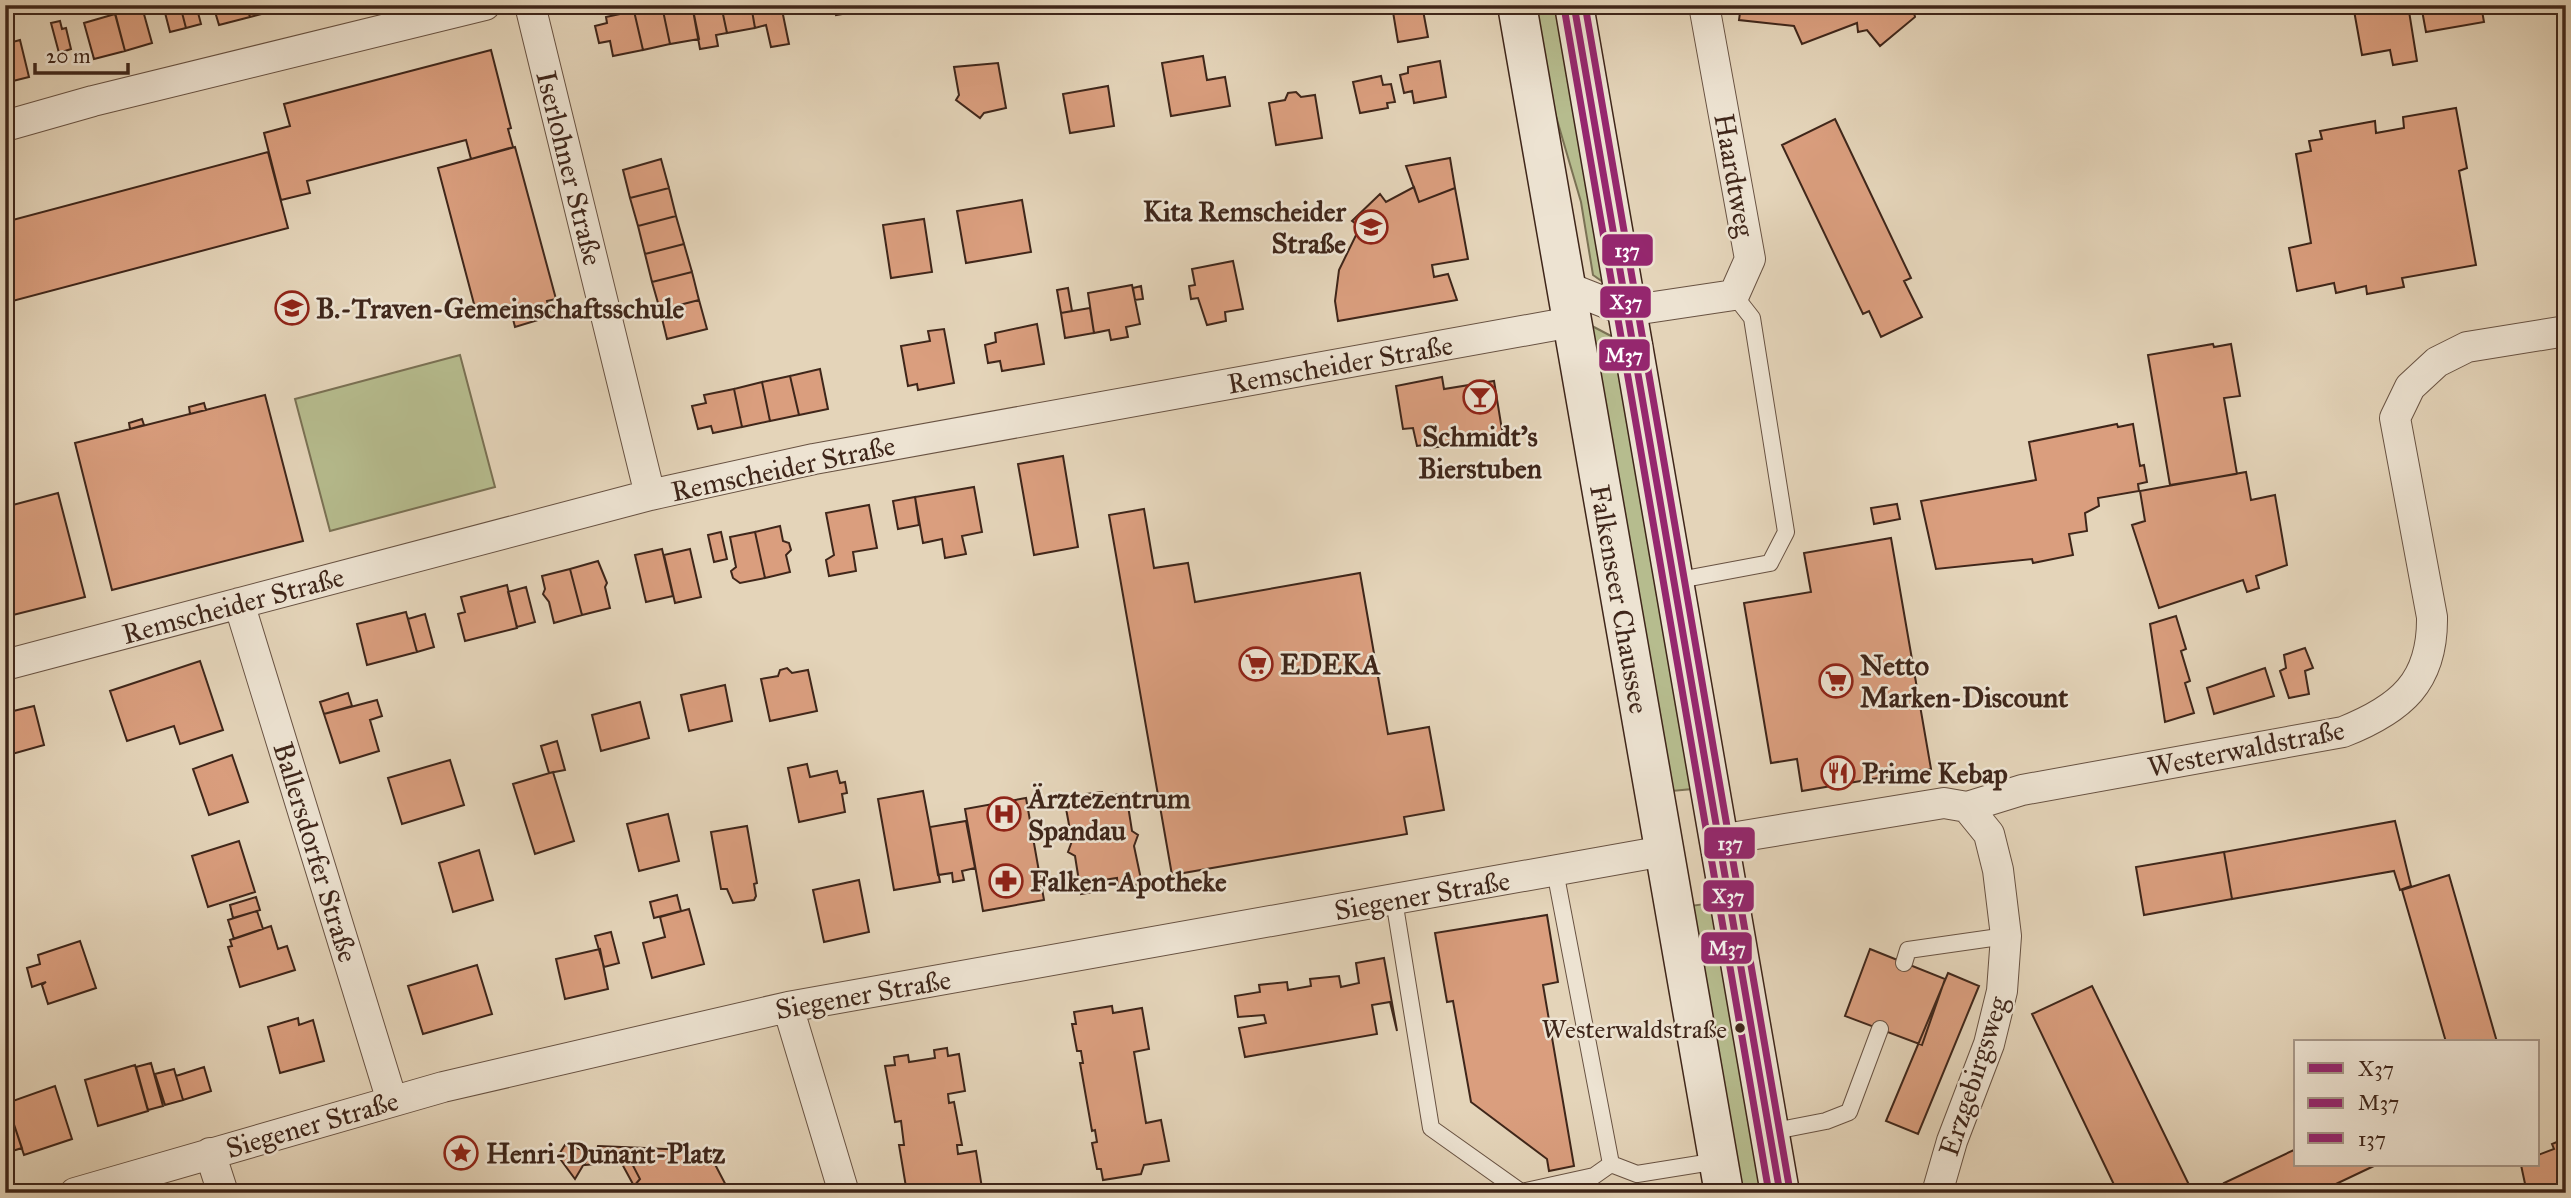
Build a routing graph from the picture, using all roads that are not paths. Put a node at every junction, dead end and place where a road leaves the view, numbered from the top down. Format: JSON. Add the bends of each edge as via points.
{"nodes":[{"id":1,"x":485,"y":5,"type":"edge"},
{"id":2,"x":530,"y":5,"type":"edge"},
{"id":3,"x":1517,"y":5,"type":"edge"},
{"id":4,"x":1574,"y":5,"type":"edge"},
{"id":5,"x":1704,"y":5,"type":"edge"},
{"id":6,"x":5,"y":126,"type":"edge"},
{"id":7,"x":1734,"y":295,"type":"junction"},
{"id":8,"x":1569,"y":305,"type":"junction"},
{"id":9,"x":1627,"y":311,"type":"junction"},
{"id":10,"x":2566,"y":331,"type":"edge"},
{"id":11,"x":650,"y":495,"type":"junction"},
{"id":12,"x":1674,"y":582,"type":"junction"},
{"id":13,"x":239,"y":603,"type":"junction"},
{"id":14,"x":5,"y":665,"type":"edge"},
{"id":15,"x":1967,"y":807,"type":"junction"},
{"id":16,"x":1719,"y":840,"type":"junction"},
{"id":17,"x":1664,"y":851,"type":"junction"},
{"id":18,"x":1555,"y":871,"type":"junction"},
{"id":19,"x":1394,"y":900,"type":"junction"},
{"id":20,"x":2006,"y":936,"type":"junction"},
{"id":21,"x":1903,"y":963,"type":"dead end"},
{"id":22,"x":788,"y":1007,"type":"junction"},
{"id":23,"x":1880,"y":1029,"type":"dead end"},
{"id":24,"x":392,"y":1101,"type":"junction"},
{"id":25,"x":1770,"y":1132,"type":"junction"},
{"id":26,"x":211,"y":1153,"type":"junction"},
{"id":27,"x":1611,"y":1164,"type":"junction"},
{"id":28,"x":1721,"y":1177,"type":"edge"},
{"id":29,"x":75,"y":1193,"type":"edge"},
{"id":30,"x":223,"y":1193,"type":"edge"},
{"id":31,"x":845,"y":1193,"type":"edge"},
{"id":32,"x":1780,"y":1193,"type":"edge"},
{"id":33,"x":1937,"y":1193,"type":"edge"}],
"edges":[{"from":1,"to":6,"type":"street","via":[[93,100]]},
{"from":2,"to":11,"type":"street","name":"Iserlohner Straße"},
{"from":3,"to":8,"type":"main road","name":"Falkenseer Chaussee"},
{"from":4,"to":9,"type":"main road","name":"Falkenseer Chaussee"},
{"from":5,"to":7,"type":"street","name":"Haardtweg","via":[[1750,260]]},
{"from":7,"to":9,"type":"street"},
{"from":7,"to":12,"type":"lane","via":[[1752,318],[1786,532],[1770,563]]},
{"from":8,"to":9,"type":"street"},
{"from":8,"to":11,"type":"street","name":"Remscheider Straße"},
{"from":8,"to":17,"type":"main road","name":"Falkenseer Chaussee"},
{"from":9,"to":12,"type":"main road","name":"Falkenseer Chaussee"},
{"from":10,"to":15,"type":"street","name":"Westerwaldstraße","via":[[2467,347],[2437,362],[2410,387],[2395,418],[2432,617],[2432,647],[2421,678],[2397,701],[2370,722],[2343,732],[2022,790]]},
{"from":11,"to":13,"type":"street","name":"Remscheider Straße"},
{"from":12,"to":16,"type":"main road","name":"Falkenseer Chaussee"},
{"from":13,"to":14,"type":"street","name":"Remscheider Straße"},
{"from":13,"to":24,"type":"street","name":"Ballersdorfer Straße"},
{"from":15,"to":16,"type":"street","name":"Westerwaldstraße","via":[[1944,803]]},
{"from":15,"to":20,"type":"street","name":"Erzgebirgsweg","via":[[1989,834]]},
{"from":16,"to":17,"type":"main road"},
{"from":16,"to":25,"type":"main road","name":"Falkenseer Chaussee"},
{"from":17,"to":18,"type":"street","name":"Siegener Straße"},
{"from":17,"to":28,"type":"main road","name":"Falkenseer Chaussee"},
{"from":18,"to":19,"type":"street","name":"Siegener Straße"},
{"from":18,"to":27,"type":"lane"},
{"from":19,"to":22,"type":"street","name":"Siegener Straße"},
{"from":19,"to":27,"type":"lane","via":[[1431,1128],[1521,1192],[1594,1176]]},
{"from":20,"to":21,"type":"lane","via":[[1908,950]]},
{"from":20,"to":33,"type":"street","name":"Erzgebirgsweg","via":[[2002,991],[1989,1044]]},
{"from":22,"to":24,"type":"street","name":"Siegener Straße"},
{"from":22,"to":31,"type":"street"},
{"from":23,"to":25,"type":"lane","via":[[1849,1112]]},
{"from":24,"to":26,"type":"street","name":"Siegener Straße"},
{"from":25,"to":32,"type":"main road","name":"Falkenseer Chaussee"},
{"from":26,"to":29,"type":"street","name":"Siegener Straße"},
{"from":26,"to":30,"type":"street"},
{"from":27,"to":28,"type":"lane","via":[[1637,1174]]}]}
